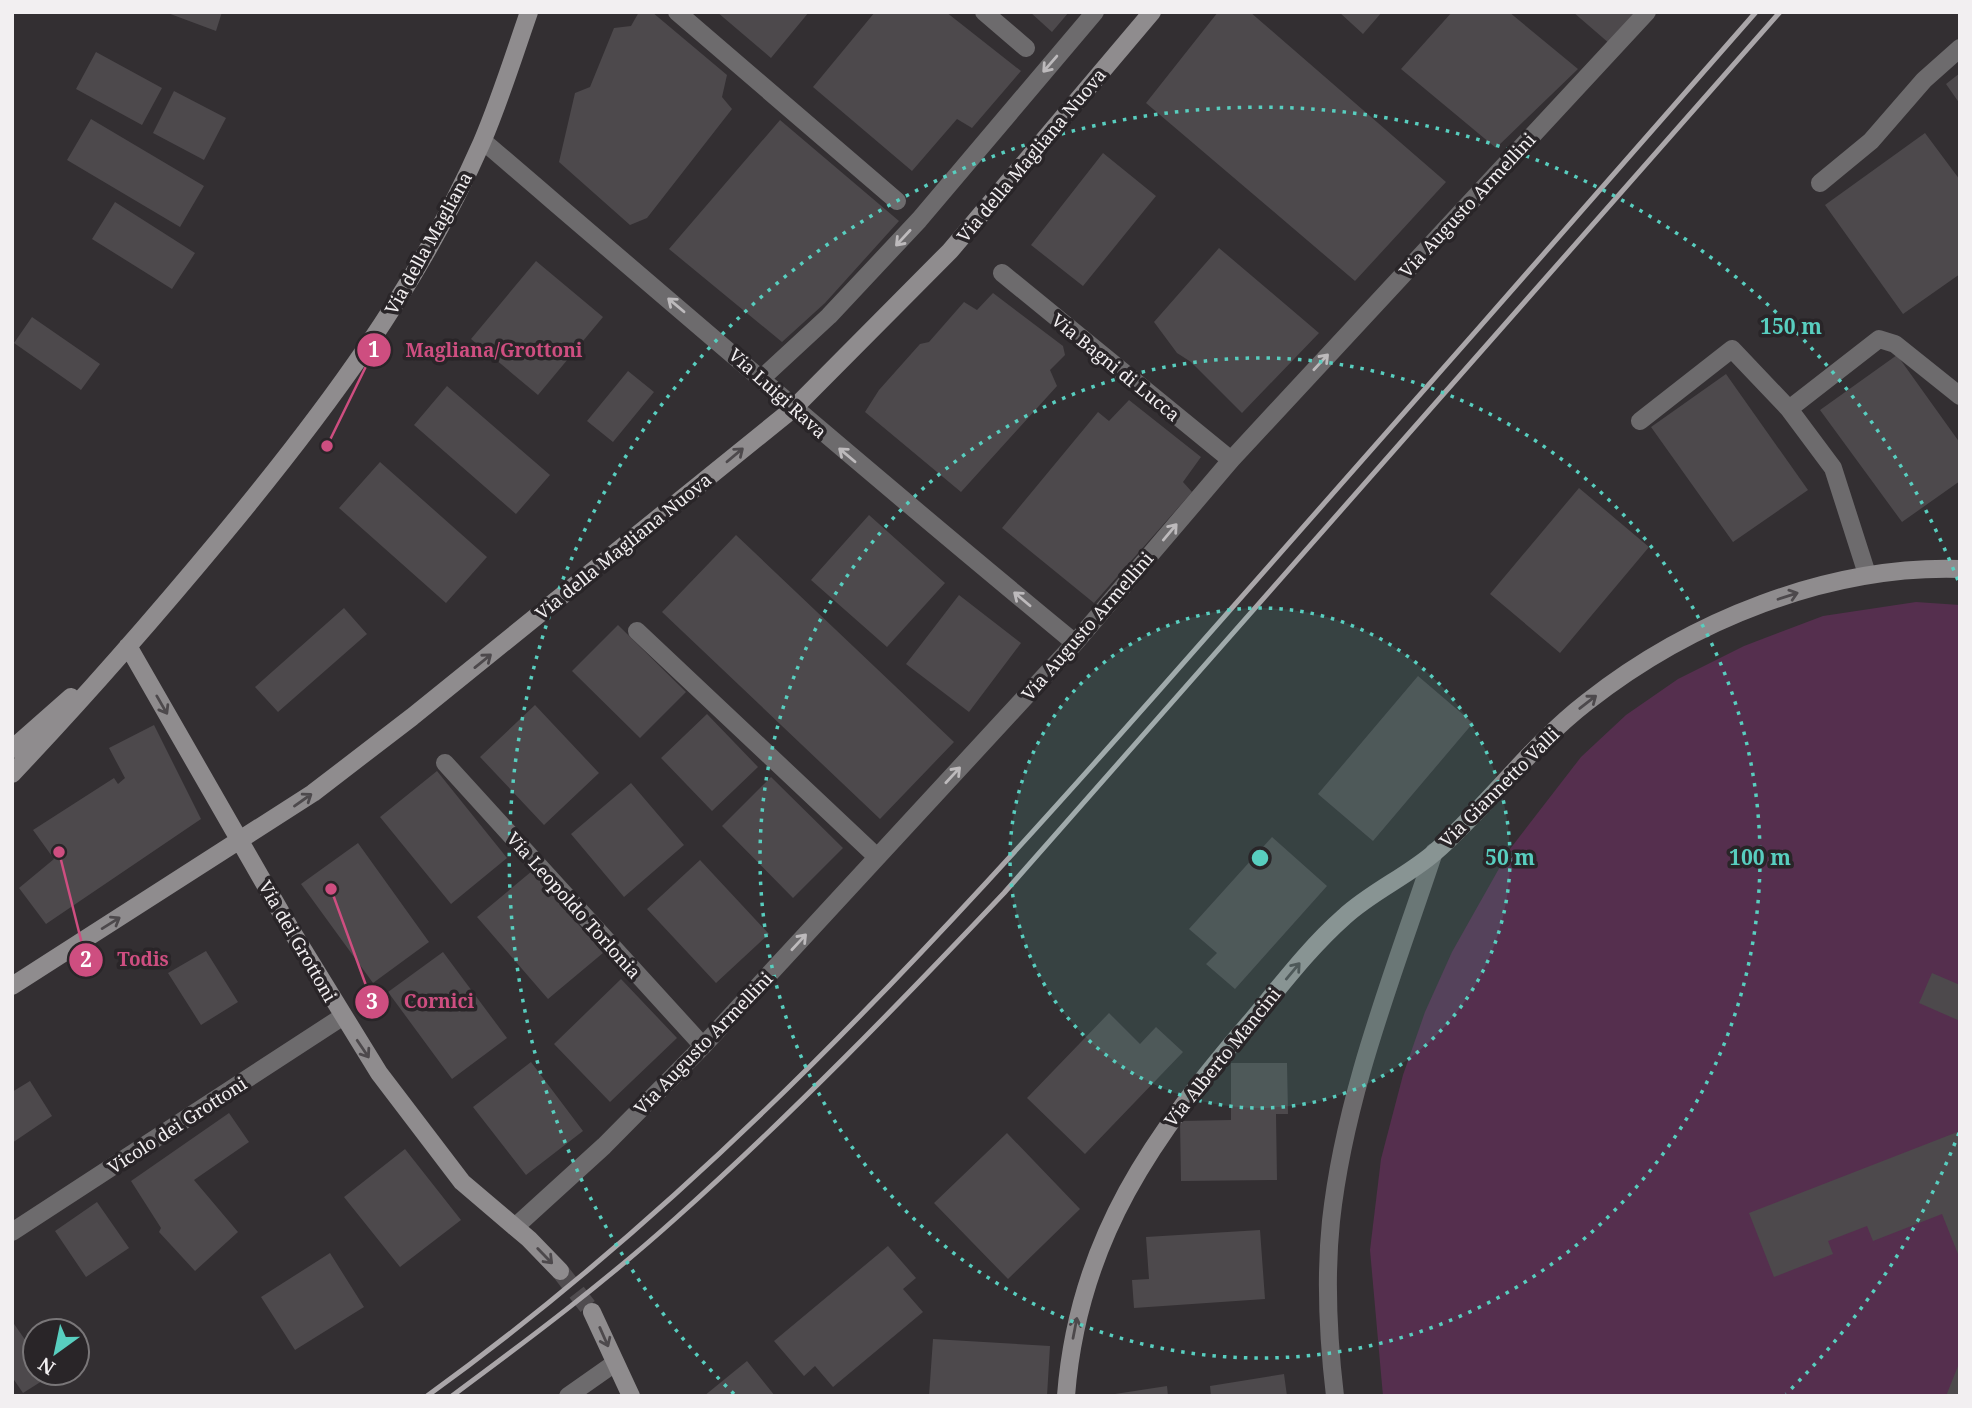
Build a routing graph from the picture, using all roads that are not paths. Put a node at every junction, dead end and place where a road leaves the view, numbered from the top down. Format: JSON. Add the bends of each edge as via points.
{"nodes":[{"id":1,"x":529,"y":12,"type":"edge"},
{"id":2,"x":677,"y":12,"type":"edge"},
{"id":3,"x":984,"y":12,"type":"edge"},
{"id":4,"x":1094,"y":12,"type":"edge"},
{"id":5,"x":1152,"y":12,"type":"edge"},
{"id":6,"x":1647,"y":12,"type":"edge"},
{"id":7,"x":1026,"y":48,"type":"dead end"},
{"id":8,"x":1960,"y":48,"type":"edge"},
{"id":9,"x":483,"y":141,"type":"junction"},
{"id":10,"x":1820,"y":183,"type":"dead end"},
{"id":11,"x":897,"y":201,"type":"dead end"},
{"id":12,"x":1002,"y":273,"type":"dead end"},
{"id":13,"x":762,"y":378,"type":"junction"},
{"id":14,"x":1960,"y":396,"type":"edge"},
{"id":15,"x":794,"y":408,"type":"junction"},
{"id":16,"x":1789,"y":408,"type":"junction"},
{"id":17,"x":1640,"y":421,"type":"dead end"},
{"id":18,"x":1231,"y":460,"type":"junction"},
{"id":19,"x":1960,"y":569,"type":"edge"},
{"id":20,"x":1867,"y":573,"type":"junction"},
{"id":21,"x":637,"y":631,"type":"dead end"},
{"id":22,"x":1075,"y":643,"type":"junction"},
{"id":23,"x":128,"y":646,"type":"junction"},
{"id":24,"x":12,"y":749,"type":"edge"},
{"id":25,"x":445,"y":763,"type":"dead end"},
{"id":26,"x":12,"y":774,"type":"edge"},
{"id":27,"x":240,"y":842,"type":"junction"},
{"id":28,"x":1434,"y":852,"type":"junction"},
{"id":29,"x":877,"y":856,"type":"junction"},
{"id":30,"x":12,"y":986,"type":"edge"},
{"id":31,"x":342,"y":1017,"type":"junction"},
{"id":32,"x":703,"y":1046,"type":"junction"},
{"id":33,"x":515,"y":1227,"type":"junction"},
{"id":34,"x":12,"y":1232,"type":"edge"},
{"id":35,"x":560,"y":1271,"type":"tunnel mouth"},
{"id":36,"x":592,"y":1311,"type":"tunnel mouth"},
{"id":37,"x":615,"y":1363,"type":"junction"},
{"id":38,"x":568,"y":1396,"type":"edge"},
{"id":39,"x":631,"y":1396,"type":"edge"},
{"id":40,"x":1066,"y":1396,"type":"edge"},
{"id":41,"x":1335,"y":1396,"type":"edge"}],
"edges":[{"from":1,"to":9,"type":"main road","name":"Via della Magliana"},
{"from":2,"to":11,"type":"street"},
{"from":3,"to":7,"type":"street"},
{"from":4,"to":13,"type":"street","one_way":true,"via":[[919,220],[801,345]]},
{"from":5,"to":15,"type":"main road","name":"Via della Magliana Nuova","via":[[950,251]]},
{"from":18,"to":6,"type":"street","name":"Via Augusto Armellini","one_way":true},
{"from":8,"to":10,"type":"street","via":[[1924,80],[1871,141]]},
{"from":13,"to":9,"type":"street","name":"Via Luigi Rava","one_way":true},
{"from":9,"to":23,"type":"main road","name":"Via della Magliana","via":[[395,306],[345,381]]},
{"from":12,"to":18,"type":"street","name":"Via Bagni di Lucca"},
{"from":13,"to":15,"type":"street","name":"Via Luigi Rava"},
{"from":14,"to":16,"type":"street","via":[[1895,344],[1879,339]]},
{"from":22,"to":15,"type":"street","name":"Via Luigi Rava","one_way":true},
{"from":27,"to":15,"type":"main road","name":"Via della Magliana Nuova","one_way":true,"via":[[412,718]]},
{"from":16,"to":17,"type":"street","via":[[1732,349]]},
{"from":16,"to":20,"type":"street","via":[[1833,468]]},
{"from":22,"to":18,"type":"street","name":"Via Augusto Armellini","one_way":true},
{"from":19,"to":20,"type":"main road","name":"Via Giannetto Valli"},
{"from":28,"to":20,"type":"main road","name":"Via Giannetto Valli","one_way":true,"via":[[1568,719],[1639,667],[1726,620]]},
{"from":21,"to":29,"type":"street"},
{"from":29,"to":22,"type":"street","name":"Via Augusto Armellini","one_way":true},
{"from":23,"to":24,"type":"main road","name":"Via della Magliana"},
{"from":23,"to":26,"type":"main road","name":"Via della Magliana"},
{"from":23,"to":27,"type":"main road","name":"Via dei Grottoni","one_way":true},
{"from":25,"to":32,"type":"street","name":"Via Leopoldo Torlonia"},
{"from":30,"to":27,"type":"main road","name":"Via della Magliana Nuova","one_way":true},
{"from":27,"to":31,"type":"main road","name":"Via dei Grottoni"},
{"from":40,"to":28,"type":"main road","name":"Via Alberto Mancini","one_way":true,"via":[[1073,1333],[1088,1280],[1114,1217],[1158,1136],[1317,944],[1354,908]]},
{"from":28,"to":41,"type":"street","name":"Via Giannetto Valli","via":[[1366,1053],[1339,1166],[1327,1303]]},
{"from":32,"to":29,"type":"street","name":"Via Augusto Armellini","one_way":true},
{"from":31,"to":33,"type":"main road","name":"Via dei Grottoni","one_way":true,"via":[[446,1164]]},
{"from":31,"to":34,"type":"street","name":"Vicolo dei Grottoni"},
{"from":32,"to":33,"type":"street","name":"Via Augusto Armellini"},
{"from":33,"to":35,"type":"main road","name":"Via dei Grottoni","one_way":true},
{"from":36,"to":37,"type":"main road","one_way":true},
{"from":37,"to":38,"type":"street"},
{"from":37,"to":39,"type":"main road"}]}
